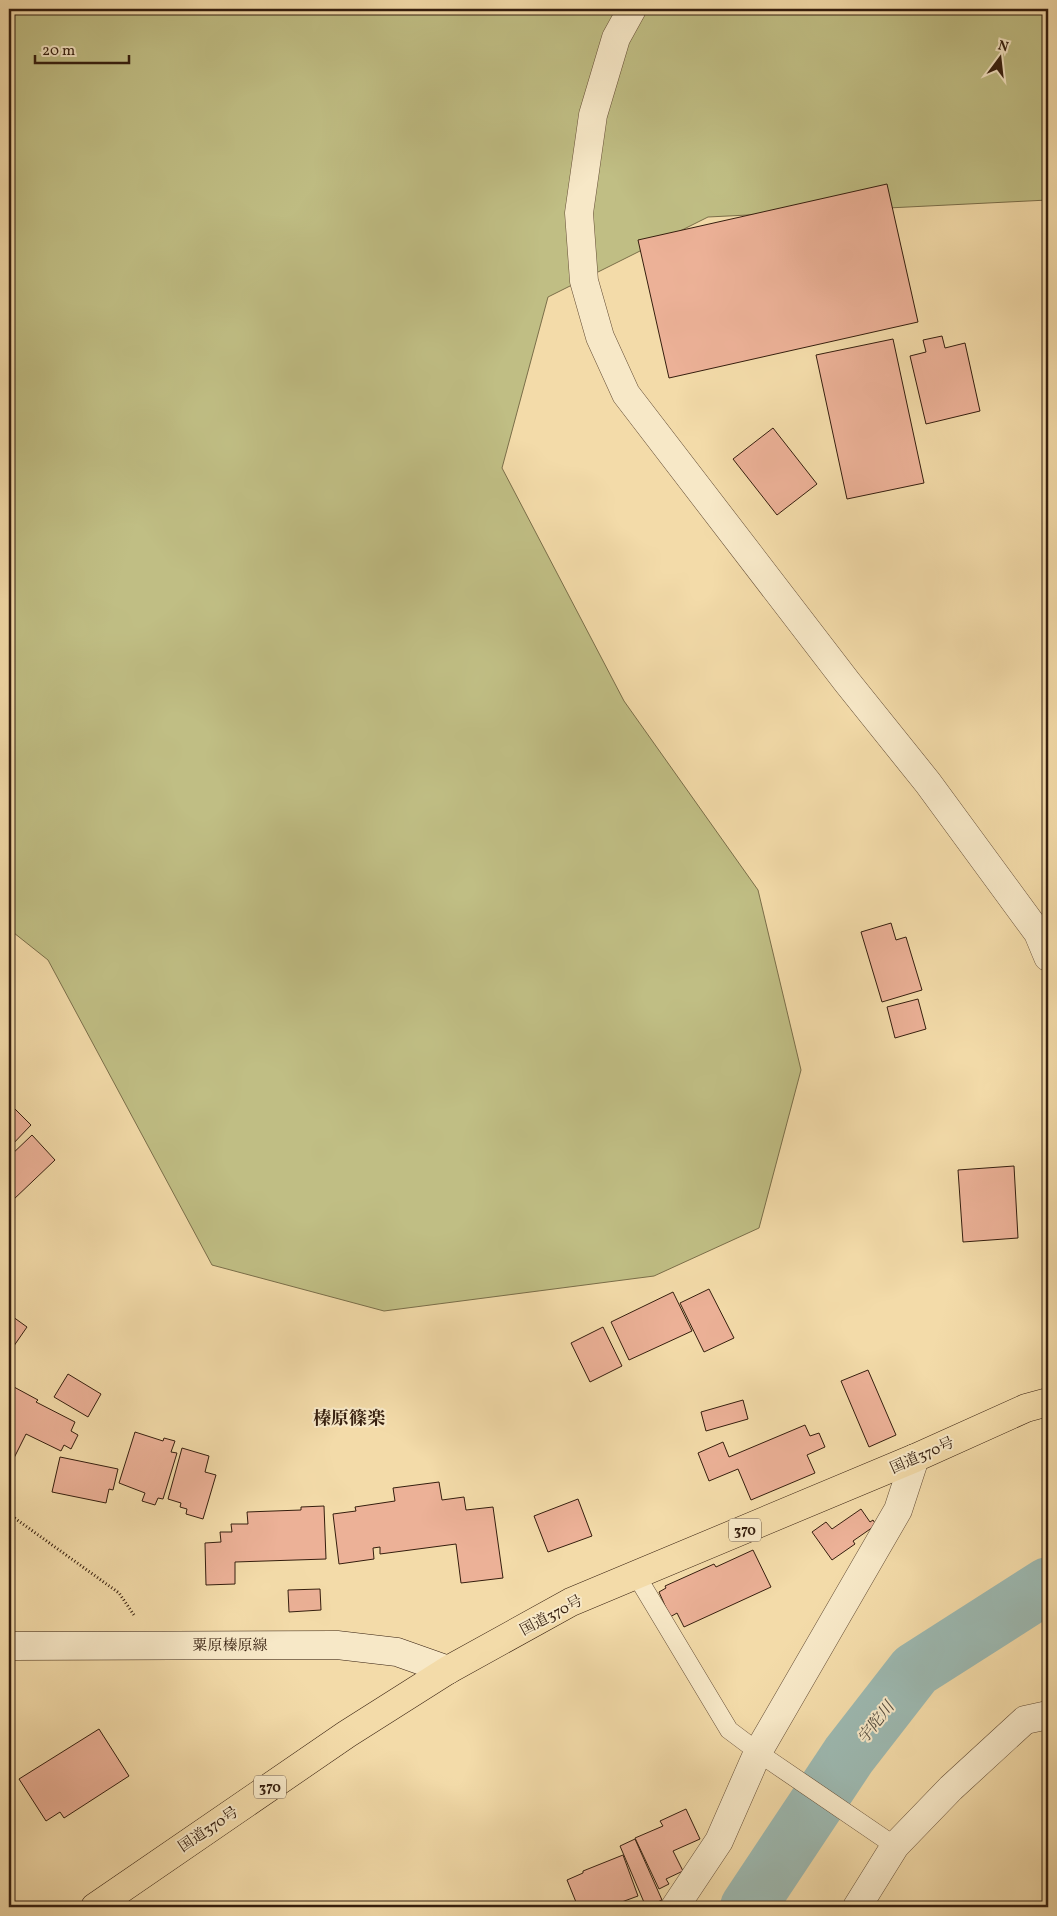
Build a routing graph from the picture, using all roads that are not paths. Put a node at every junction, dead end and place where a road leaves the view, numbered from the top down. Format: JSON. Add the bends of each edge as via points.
{"nodes":[{"id":1,"x":632,"y":9,"type":"edge"},
{"id":2,"x":1048,"y":957,"type":"edge"},
{"id":3,"x":1048,"y":1402,"type":"edge"},
{"id":4,"x":915,"y":1458,"type":"junction"},
{"id":5,"x":636,"y":1575,"type":"junction"},
{"id":6,"x":9,"y":1646,"type":"edge"},
{"id":7,"x":448,"y":1670,"type":"junction"},
{"id":8,"x":1048,"y":1715,"type":"edge"},
{"id":9,"x":764,"y":1756,"type":"junction"},
{"id":10,"x":890,"y":1843,"type":"junction"},
{"id":11,"x":95,"y":1907,"type":"edge"},
{"id":12,"x":675,"y":1907,"type":"edge"},
{"id":13,"x":857,"y":1907,"type":"edge"}],
"edges":[{"from":1,"to":2,"type":"street","via":[[616,38],[593,115],[579,213],[584,281],[600,338],[626,394],[846,682],[934,791],[1038,933]]},
{"from":3,"to":4,"type":"highway","name":"国道370号","number":"370","via":[[1026,1408]]},
{"from":4,"to":5,"type":"highway","name":"国道370号","number":"370"},
{"from":4,"to":9,"type":"street","via":[[898,1510]]},
{"from":5,"to":7,"type":"highway","name":"国道370号","number":"370","via":[[571,1602]]},
{"from":5,"to":9,"type":"lane","via":[[729,1730]]},
{"from":6,"to":7,"type":"street","name":"粟原榛原線","via":[[337,1645],[397,1652]]},
{"from":7,"to":11,"type":"highway","name":"国道370号","number":"370","via":[[347,1734]]},
{"from":8,"to":10,"type":"street","via":[[1025,1720]]},
{"from":9,"to":10,"type":"lane"},
{"from":9,"to":12,"type":"street","via":[[719,1841]]},
{"from":10,"to":13,"type":"street"}]}
